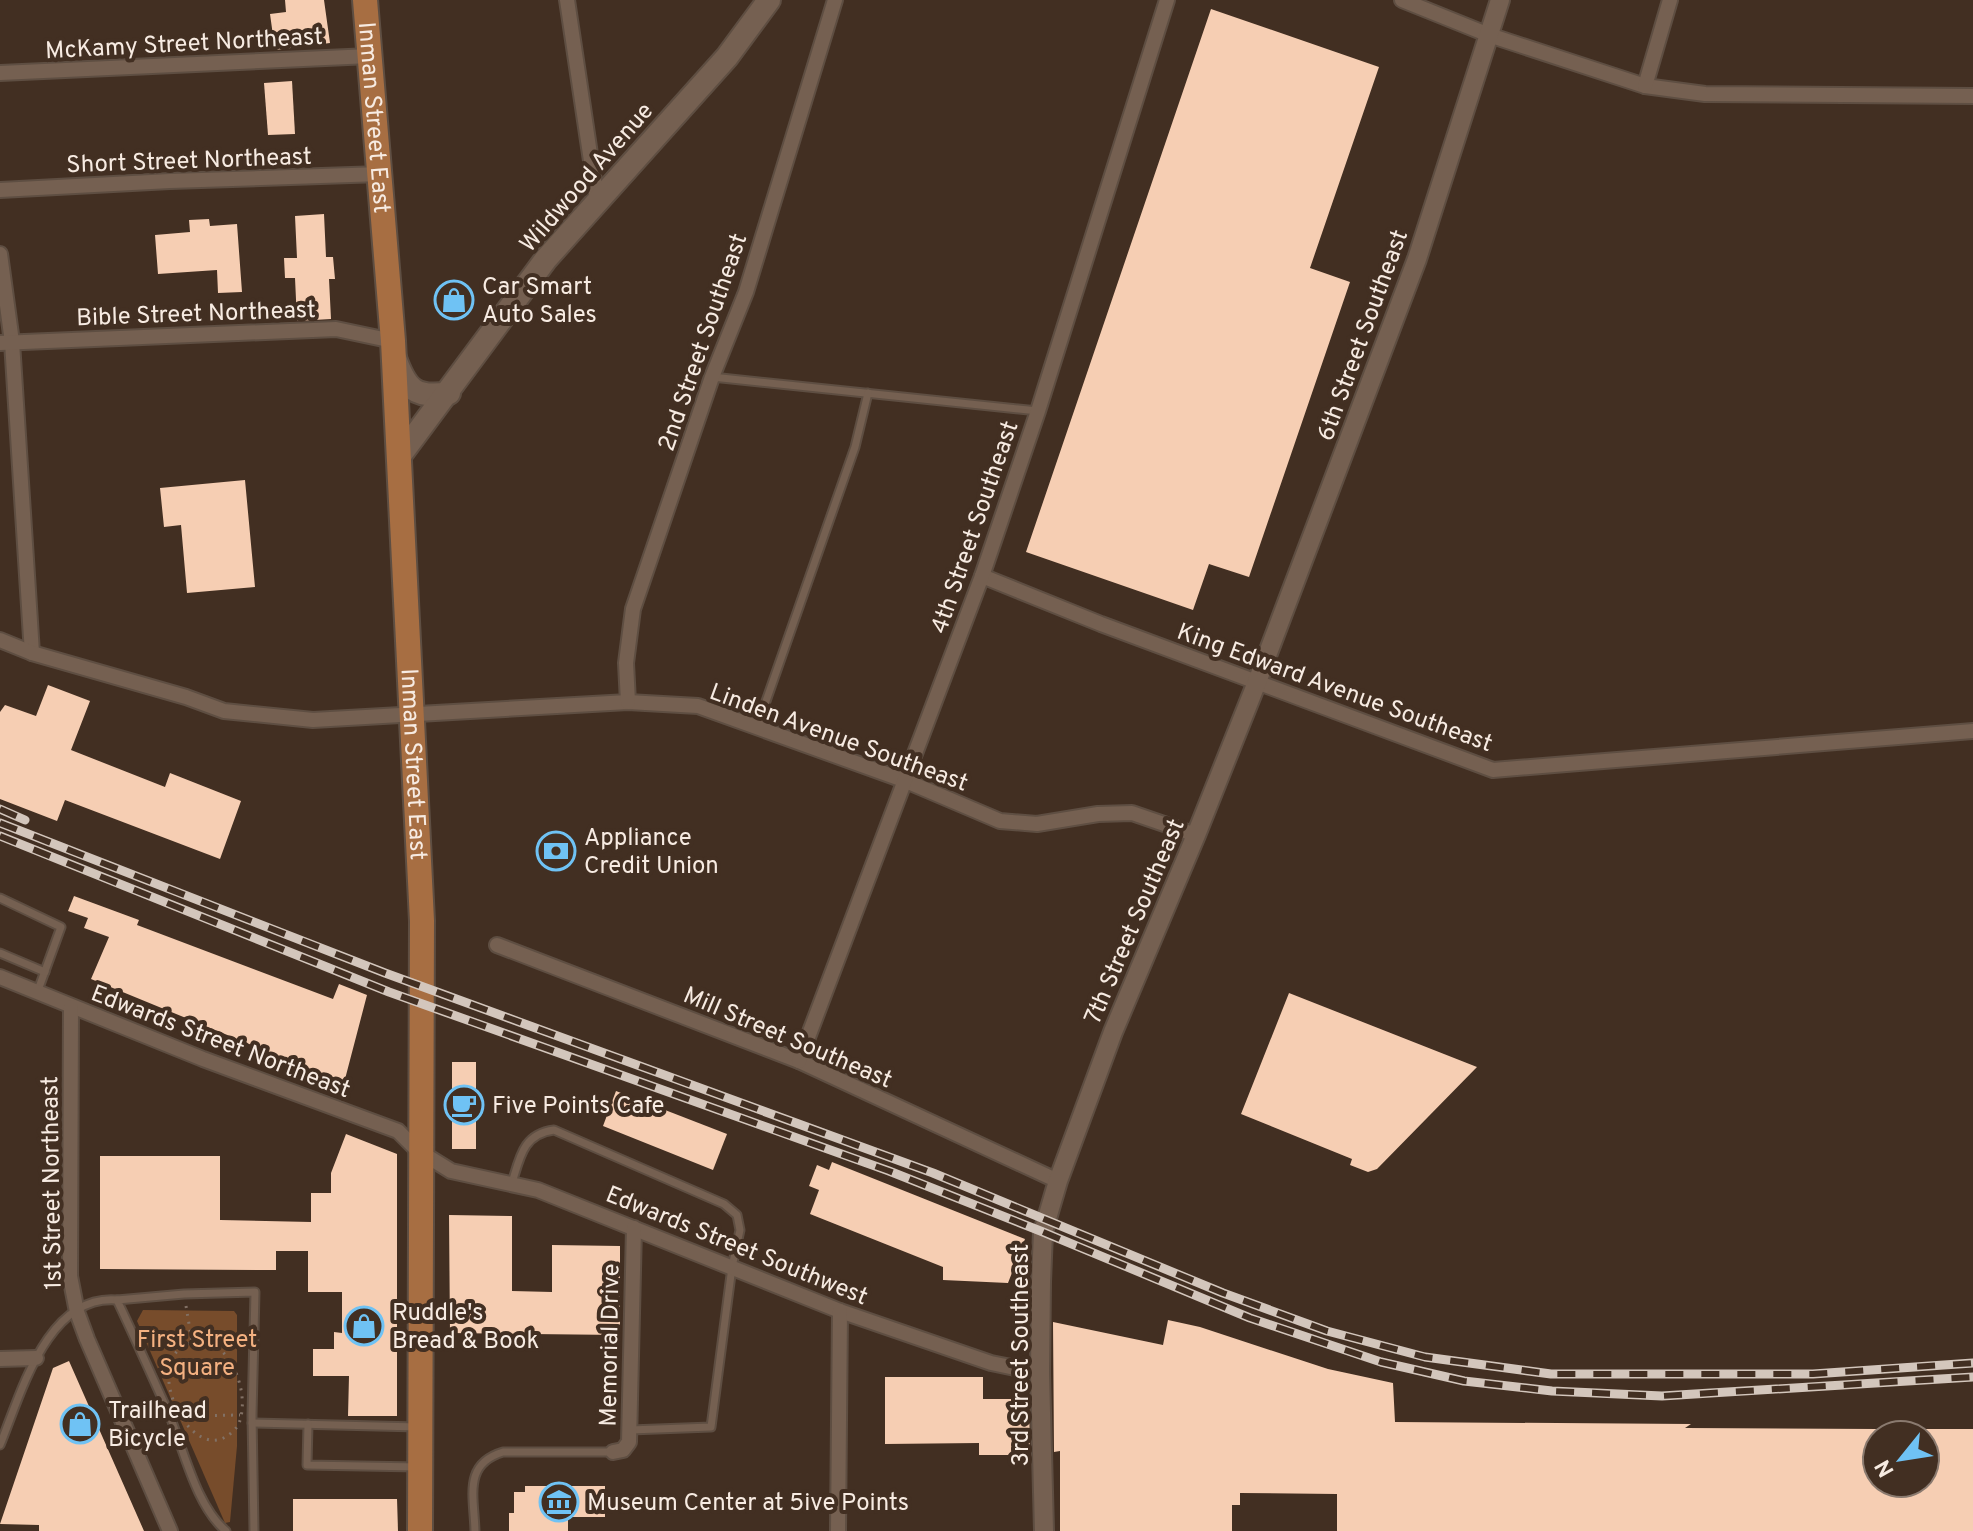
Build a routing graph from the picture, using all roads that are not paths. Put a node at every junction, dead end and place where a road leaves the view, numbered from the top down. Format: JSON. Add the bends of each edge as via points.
{"nodes":[{"id":1,"x":365,"y":0,"type":"edge"},
{"id":2,"x":567,"y":0,"type":"edge"},
{"id":3,"x":769,"y":0,"type":"edge"},
{"id":4,"x":835,"y":0,"type":"edge"},
{"id":5,"x":1167,"y":0,"type":"edge"},
{"id":6,"x":1402,"y":0,"type":"edge"},
{"id":7,"x":1500,"y":0,"type":"edge"},
{"id":8,"x":1670,"y":0,"type":"edge"},
{"id":9,"x":1489,"y":35,"type":"junction"},
{"id":10,"x":370,"y":56,"type":"junction"},
{"id":11,"x":0,"y":73,"type":"edge"},
{"id":12,"x":1645,"y":86,"type":"junction"},
{"id":13,"x":1973,"y":96,"type":"edge"},
{"id":14,"x":381,"y":174,"type":"junction"},
{"id":15,"x":0,"y":190,"type":"edge"},
{"id":16,"x":580,"y":220,"type":"junction"},
{"id":17,"x":0,"y":254,"type":"edge"},
{"id":18,"x":6,"y":342,"type":"edge"},
{"id":19,"x":393,"y":348,"type":"junction"},
{"id":20,"x":712,"y":377,"type":"junction"},
{"id":21,"x":449,"y":393,"type":"junction"},
{"id":22,"x":868,"y":393,"type":"junction"},
{"id":23,"x":1038,"y":411,"type":"junction"},
{"id":24,"x":399,"y":457,"type":"junction"},
{"id":25,"x":982,"y":576,"type":"junction"},
{"id":26,"x":0,"y":640,"type":"edge"},
{"id":27,"x":32,"y":653,"type":"junction"},
{"id":28,"x":1257,"y":682,"type":"junction"},
{"id":29,"x":628,"y":702,"type":"junction"},
{"id":30,"x":413,"y":714,"type":"junction"},
{"id":31,"x":757,"y":727,"type":"junction"},
{"id":32,"x":1973,"y":731,"type":"edge"},
{"id":33,"x":906,"y":781,"type":"junction"},
{"id":34,"x":1196,"y":835,"type":"junction"},
{"id":35,"x":0,"y":898,"type":"edge"},
{"id":36,"x":497,"y":945,"type":"dead end"},
{"id":37,"x":0,"y":953,"type":"edge"},
{"id":38,"x":45,"y":972,"type":"junction"},
{"id":39,"x":0,"y":977,"type":"edge"},
{"id":40,"x":37,"y":993,"type":"junction"},
{"id":41,"x":71,"y":1007,"type":"junction"},
{"id":42,"x":799,"y":1061,"type":"junction"},
{"id":43,"x":421,"y":1153,"type":"junction"},
{"id":44,"x":1058,"y":1181,"type":"junction"},
{"id":45,"x":512,"y":1183,"type":"junction"},
{"id":46,"x":634,"y":1228,"type":"junction"},
{"id":47,"x":732,"y":1267,"type":"junction"},
{"id":48,"x":117,"y":1300,"type":"junction"},
{"id":49,"x":840,"y":1311,"type":"junction"},
{"id":50,"x":77,"y":1312,"type":"junction"},
{"id":51,"x":36,"y":1358,"type":"junction"},
{"id":52,"x":0,"y":1359,"type":"edge"},
{"id":53,"x":1040,"y":1373,"type":"junction"},
{"id":54,"x":252,"y":1419,"type":"junction"},
{"id":55,"x":308,"y":1424,"type":"junction"},
{"id":56,"x":420,"y":1427,"type":"junction"},
{"id":57,"x":630,"y":1430,"type":"junction"},
{"id":58,"x":0,"y":1445,"type":"edge"},
{"id":59,"x":613,"y":1452,"type":"joint"},
{"id":60,"x":420,"y":1467,"type":"junction"},
{"id":61,"x":170,"y":1531,"type":"edge"},
{"id":62,"x":226,"y":1531,"type":"edge"},
{"id":63,"x":254,"y":1531,"type":"edge"},
{"id":64,"x":420,"y":1531,"type":"edge"},
{"id":65,"x":475,"y":1531,"type":"edge"},
{"id":66,"x":838,"y":1531,"type":"edge"},
{"id":67,"x":1044,"y":1531,"type":"edge"}],
"edges":[{"from":1,"to":10,"type":"main road","name":"Inman Street East"},
{"from":2,"to":16,"type":"street","via":[[597,201]]},
{"from":3,"to":16,"type":"main road","name":"Wildwood Avenue","via":[[727,57]]},
{"from":4,"to":20,"type":"street","name":"2nd Street Southeast","via":[[746,292]]},
{"from":5,"to":23,"type":"street","name":"4th Street Southeast"},
{"from":6,"to":9,"type":"street"},
{"from":7,"to":9,"type":"street","name":"6th Street Southeast"},
{"from":8,"to":12,"type":"street"},
{"from":9,"to":12,"type":"street"},
{"from":9,"to":28,"type":"street","name":"6th Street Southeast","via":[[1417,259]]},
{"from":10,"to":11,"type":"street","name":"McKamy Street Northeast"},
{"from":10,"to":14,"type":"main road","name":"Inman Street East"},
{"from":12,"to":13,"type":"street","via":[[1705,94]]},
{"from":14,"to":15,"type":"street","name":"Short Street Northeast"},
{"from":14,"to":19,"type":"main road","name":"Inman Street East"},
{"from":16,"to":21,"type":"main road","name":"Wildwood Avenue"},
{"from":17,"to":18,"type":"street"},
{"from":18,"to":19,"type":"street","name":"Bible Street Northeast","via":[[336,329]]},
{"from":18,"to":27,"type":"street"},
{"from":19,"to":21,"type":"main road","via":[[403,380],[416,393]]},
{"from":19,"to":24,"type":"main road","name":"Inman Street East"},
{"from":20,"to":22,"type":"lane"},
{"from":20,"to":29,"type":"street","name":"2nd Street Southeast","via":[[633,609],[626,663]]},
{"from":21,"to":24,"type":"main road","name":"Wildwood Avenue"},
{"from":22,"to":23,"type":"lane"},
{"from":22,"to":31,"type":"lane","via":[[855,447]]},
{"from":23,"to":25,"type":"street","name":"4th Street Southeast"},
{"from":24,"to":30,"type":"main road","name":"Inman Street East"},
{"from":25,"to":28,"type":"street","name":"King Edward Avenue Southeast"},
{"from":25,"to":33,"type":"street","name":"4th Street Southeast"},
{"from":26,"to":27,"type":"street","name":"Linden Avenue Southeast"},
{"from":27,"to":30,"type":"street","name":"Linden Avenue Southeast","via":[[224,711],[313,720]]},
{"from":28,"to":32,"type":"street","name":"King Edward Avenue Southeast","via":[[1493,770]]},
{"from":28,"to":34,"type":"street","name":"7th Street Southeast"},
{"from":29,"to":30,"type":"street","name":"Linden Avenue Southeast"},
{"from":29,"to":31,"type":"street","name":"Linden Avenue Southeast","via":[[698,706]]},
{"from":30,"to":43,"type":"main road","name":"Inman Street East","via":[[422,921]]},
{"from":31,"to":33,"type":"street","name":"Linden Avenue Southeast"},
{"from":33,"to":34,"type":"street","name":"Linden Avenue Southeast","via":[[1000,821],[1037,824],[1132,813]]},
{"from":33,"to":42,"type":"street","name":"4th Street Southeast"},
{"from":34,"to":44,"type":"street","name":"7th Street Southeast","via":[[1113,1032]]},
{"from":35,"to":38,"type":"lane","via":[[61,927]]},
{"from":36,"to":42,"type":"street","name":"Mill Street Southeast"},
{"from":37,"to":38,"type":"lane"},
{"from":38,"to":40,"type":"lane"},
{"from":39,"to":40,"type":"street","name":"Edwards Street Northeast"},
{"from":40,"to":41,"type":"street","name":"Edwards Street Northeast"},
{"from":41,"to":43,"type":"street","name":"Edwards Street Northeast","via":[[398,1131]]},
{"from":41,"to":50,"type":"street","name":"1st Street Northeast","via":[[70,1276]]},
{"from":42,"to":44,"type":"street","name":"Mill Street Southeast"},
{"from":43,"to":45,"type":"street","name":"Edwards Street Southwest","via":[[451,1171]]},
{"from":43,"to":56,"type":"main road","name":"Inman Street East"},
{"from":44,"to":53,"type":"street","name":"3rd Street Southeast","via":[[1043,1232]]},
{"from":45,"to":46,"type":"street","name":"Edwards Street Southwest"},
{"from":45,"to":47,"type":"lane","via":[[525,1143],[554,1130],[566,1133],[724,1204],[737,1215],[740,1230]]},
{"from":46,"to":47,"type":"street","name":"Edwards Street Southwest"},
{"from":46,"to":57,"type":"street","name":"Memorial Drive"},
{"from":47,"to":49,"type":"street","name":"Edwards Street Southwest"},
{"from":47,"to":57,"type":"lane","via":[[711,1427]]},
{"from":48,"to":50,"type":"lane","via":[[96,1301]]},
{"from":48,"to":54,"type":"lane","via":[[255,1292]]},
{"from":48,"to":62,"type":"lane","via":[[204,1502]]},
{"from":49,"to":53,"type":"street","name":"Edwards Street Southwest","via":[[991,1363]]},
{"from":49,"to":66,"type":"street"},
{"from":50,"to":51,"type":"lane","via":[[48,1336]]},
{"from":50,"to":61,"type":"street","name":"1st Street Northeast"},
{"from":51,"to":52,"type":"street"},
{"from":51,"to":58,"type":"lane"},
{"from":53,"to":67,"type":"street","name":"3rd Street Southeast"},
{"from":54,"to":55,"type":"lane"},
{"from":54,"to":63,"type":"lane"},
{"from":55,"to":56,"type":"lane"},
{"from":55,"to":60,"type":"lane","via":[[307,1465]]},
{"from":56,"to":60,"type":"main road","name":"Inman Street East"},
{"from":57,"to":59,"type":"street","name":"Memorial Drive","via":[[623,1450]]},
{"from":59,"to":65,"type":"lane","via":[[490,1456],[478,1466],[474,1483]]},
{"from":60,"to":64,"type":"main road","name":"Inman Street East"}]}
